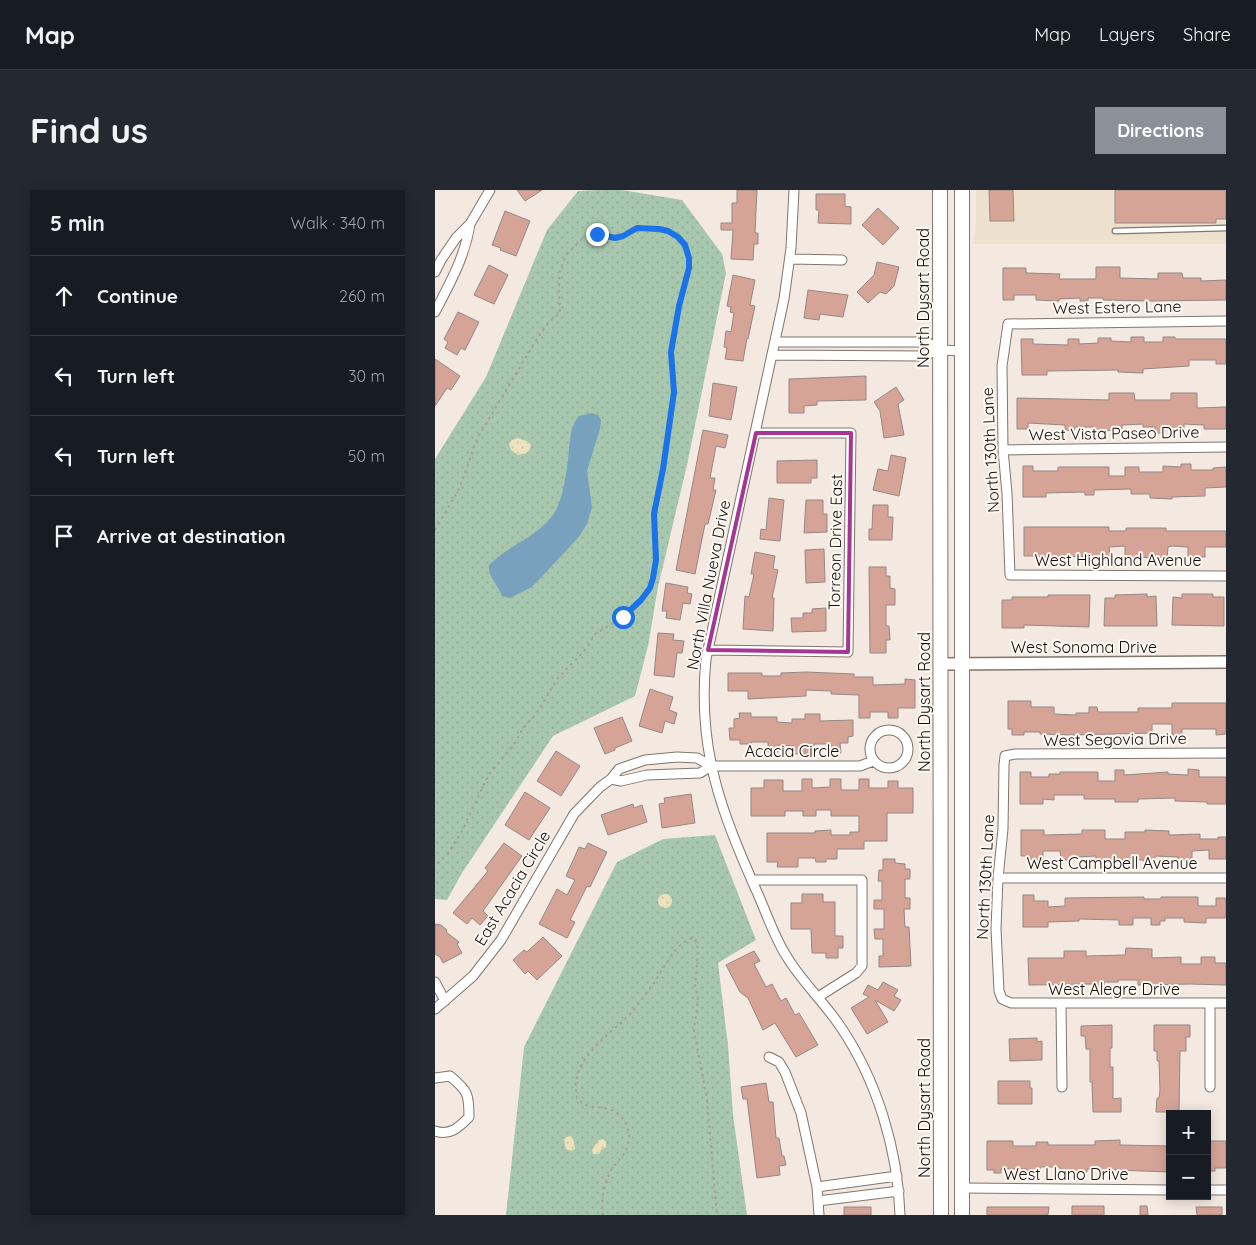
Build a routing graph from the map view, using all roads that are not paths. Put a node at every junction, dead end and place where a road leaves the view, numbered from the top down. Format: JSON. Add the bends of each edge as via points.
{"nodes":[{"id":1,"x":490,"y":190,"type":"edge"},
{"id":2,"x":794,"y":190,"type":"edge"},
{"id":3,"x":940,"y":190,"type":"edge"},
{"id":4,"x":962,"y":190,"type":"edge"},
{"id":5,"x":470,"y":224,"type":"junction"},
{"id":6,"x":1226,"y":228,"type":"edge"},
{"id":7,"x":1115,"y":231,"type":"dead end"},
{"id":8,"x":790,"y":259,"type":"junction"},
{"id":9,"x":842,"y":260,"type":"dead end"},
{"id":10,"x":435,"y":272,"type":"edge"},
{"id":11,"x":435,"y":312,"type":"edge"},
{"id":12,"x":1226,"y":321,"type":"edge"},
{"id":13,"x":1008,"y":324,"type":"joint"},
{"id":14,"x":776,"y":342,"type":"junction"},
{"id":15,"x":940,"y":350,"type":"junction"},
{"id":16,"x":962,"y":350,"type":"junction"},
{"id":17,"x":773,"y":355,"type":"junction"},
{"id":18,"x":755,"y":433,"type":"junction"},
{"id":19,"x":1226,"y":447,"type":"edge"},
{"id":20,"x":1003,"y":450,"type":"junction"},
{"id":21,"x":1010,"y":575,"type":"joint"},
{"id":22,"x":1226,"y":576,"type":"edge"},
{"id":23,"x":708,"y":650,"type":"junction"},
{"id":24,"x":1226,"y":662,"type":"edge"},
{"id":25,"x":942,"y":664,"type":"junction"},
{"id":26,"x":961,"y":664,"type":"junction"},
{"id":27,"x":1226,"y":752,"type":"edge"},
{"id":28,"x":1005,"y":756,"type":"joint"},
{"id":29,"x":873,"y":761,"type":"junction"},
{"id":30,"x":711,"y":766,"type":"junction"},
{"id":31,"x":611,"y":779,"type":"junction"},
{"id":32,"x":998,"y":878,"type":"junction"},
{"id":33,"x":1226,"y":878,"type":"edge"},
{"id":34,"x":752,"y":880,"type":"junction"},
{"id":35,"x":435,"y":982,"type":"edge"},
{"id":36,"x":818,"y":997,"type":"junction"},
{"id":37,"x":1002,"y":999,"type":"joint"},
{"id":38,"x":445,"y":1001,"type":"junction"},
{"id":39,"x":1061,"y":1004,"type":"junction"},
{"id":40,"x":1210,"y":1004,"type":"junction"},
{"id":41,"x":1226,"y":1004,"type":"edge"},
{"id":42,"x":435,"y":1010,"type":"edge"},
{"id":43,"x":769,"y":1057,"type":"dead end"},
{"id":44,"x":435,"y":1078,"type":"edge"},
{"id":45,"x":1062,"y":1087,"type":"dead end"},
{"id":46,"x":1210,"y":1087,"type":"dead end"},
{"id":47,"x":435,"y":1131,"type":"edge"},
{"id":48,"x":897,"y":1176,"type":"junction"},
{"id":49,"x":817,"y":1187,"type":"junction"},
{"id":50,"x":962,"y":1188,"type":"junction"},
{"id":51,"x":1166,"y":1190,"type":"edge"},
{"id":52,"x":1211,"y":1190,"type":"edge"},
{"id":53,"x":1226,"y":1190,"type":"edge"},
{"id":54,"x":899,"y":1191,"type":"junction"},
{"id":55,"x":818,"y":1201,"type":"junction"},
{"id":56,"x":819,"y":1215,"type":"edge"},
{"id":57,"x":900,"y":1215,"type":"edge"},
{"id":58,"x":941,"y":1215,"type":"edge"},
{"id":59,"x":962,"y":1215,"type":"edge"}],
"edges":[{"from":1,"to":5,"type":"street"},
{"from":2,"to":8,"type":"street","name":"North Villa Nueva Drive"},
{"from":3,"to":15,"type":"main road","name":"North Dysart Road"},
{"from":4,"to":16,"type":"main road"},
{"from":5,"to":10,"type":"street","via":[[456,238]]},
{"from":5,"to":11,"type":"street","via":[[461,262]]},
{"from":6,"to":7,"type":"lane"},
{"from":8,"to":9,"type":"street"},
{"from":8,"to":14,"type":"street","name":"North Villa Nueva Drive"},
{"from":12,"to":13,"type":"street","name":"West Estero Lane"},
{"from":13,"to":20,"type":"street","name":"North 130th Lane","via":[[1002,366]]},
{"from":14,"to":15,"type":"street","via":[[927,342]]},
{"from":14,"to":17,"type":"street","name":"North Villa Nueva Drive"},
{"from":15,"to":16,"type":"street"},
{"from":15,"to":17,"type":"street","via":[[926,356]]},
{"from":15,"to":25,"type":"main road","name":"North Dysart Road"},
{"from":16,"to":26,"type":"main road"},
{"from":17,"to":18,"type":"street","name":"North Villa Nueva Drive"},
{"from":18,"to":23,"type":"street","name":"North Villa Nueva Drive"},
{"from":18,"to":23,"type":"street","name":"Torreon Drive East","via":[[851,433],[848,652]]},
{"from":19,"to":20,"type":"street","name":"West Vista Paseo Drive"},
{"from":20,"to":21,"type":"street","name":"North 130th Lane"},
{"from":21,"to":22,"type":"street","name":"West Highland Avenue"},
{"from":23,"to":30,"type":"street","name":"North Villa Nueva Drive","via":[[704,716]]},
{"from":24,"to":26,"type":"street","name":"West Sonoma Drive"},
{"from":25,"to":26,"type":"street","name":"West Sonoma Drive"},
{"from":25,"to":58,"type":"main road","name":"North Dysart Road"},
{"from":26,"to":50,"type":"main road"},
{"from":27,"to":28,"type":"street","name":"West Segovia Drive"},
{"from":28,"to":32,"type":"street","name":"North 130th Lane"},
{"from":29,"to":29,"type":"street","name":"Acacia Circle","via":[[883,768],[901,764],[906,759],[908,747],[903,735],[891,729],[873,736],[869,748]]},
{"from":29,"to":30,"type":"street","name":"Acacia Circle","via":[[860,766]]},
{"from":30,"to":31,"type":"street","via":[[700,773],[647,775],[621,781]]},
{"from":30,"to":31,"type":"street","name":"East Acacia Circle","via":[[697,758],[645,760],[619,769]]},
{"from":30,"to":34,"type":"street","name":"North Villa Nueva Drive","via":[[726,816]]},
{"from":31,"to":38,"type":"street","name":"East Acacia Circle","via":[[574,814],[501,940],[473,976]]},
{"from":32,"to":33,"type":"street","name":"West Campbell Avenue"},
{"from":32,"to":37,"type":"street","name":"North 130th Lane","via":[[996,929]]},
{"from":34,"to":36,"type":"street","name":"North Villa Nueva Drive","via":[[785,955]]},
{"from":34,"to":36,"type":"street","via":[[862,880],[861,966],[856,973]]},
{"from":35,"to":38,"type":"street"},
{"from":36,"to":48,"type":"street","name":"North Villa Nueva Drive","via":[[841,1027],[864,1069],[888,1132]]},
{"from":37,"to":39,"type":"street","name":"West Alegre Drive","via":[[1011,1003]]},
{"from":38,"to":42,"type":"street","name":"East Acacia Circle"},
{"from":39,"to":40,"type":"street","name":"West Alegre Drive"},
{"from":39,"to":45,"type":"street"},
{"from":40,"to":41,"type":"street","name":"West Alegre Drive"},
{"from":40,"to":46,"type":"street"},
{"from":43,"to":49,"type":"street","via":[[779,1062],[785,1072],[801,1113]]},
{"from":44,"to":47,"type":"street","via":[[450,1076],[469,1096],[469,1116],[456,1130]]},
{"from":48,"to":49,"type":"street"},
{"from":48,"to":54,"type":"street","name":"North Villa Nueva Drive"},
{"from":49,"to":55,"type":"street"},
{"from":50,"to":51,"type":"street","name":"West Llano Drive"},
{"from":50,"to":59,"type":"main road"},
{"from":52,"to":53,"type":"street"},
{"from":54,"to":55,"type":"street"},
{"from":54,"to":57,"type":"street","name":"North Villa Nueva Drive"},
{"from":55,"to":56,"type":"street"}]}
